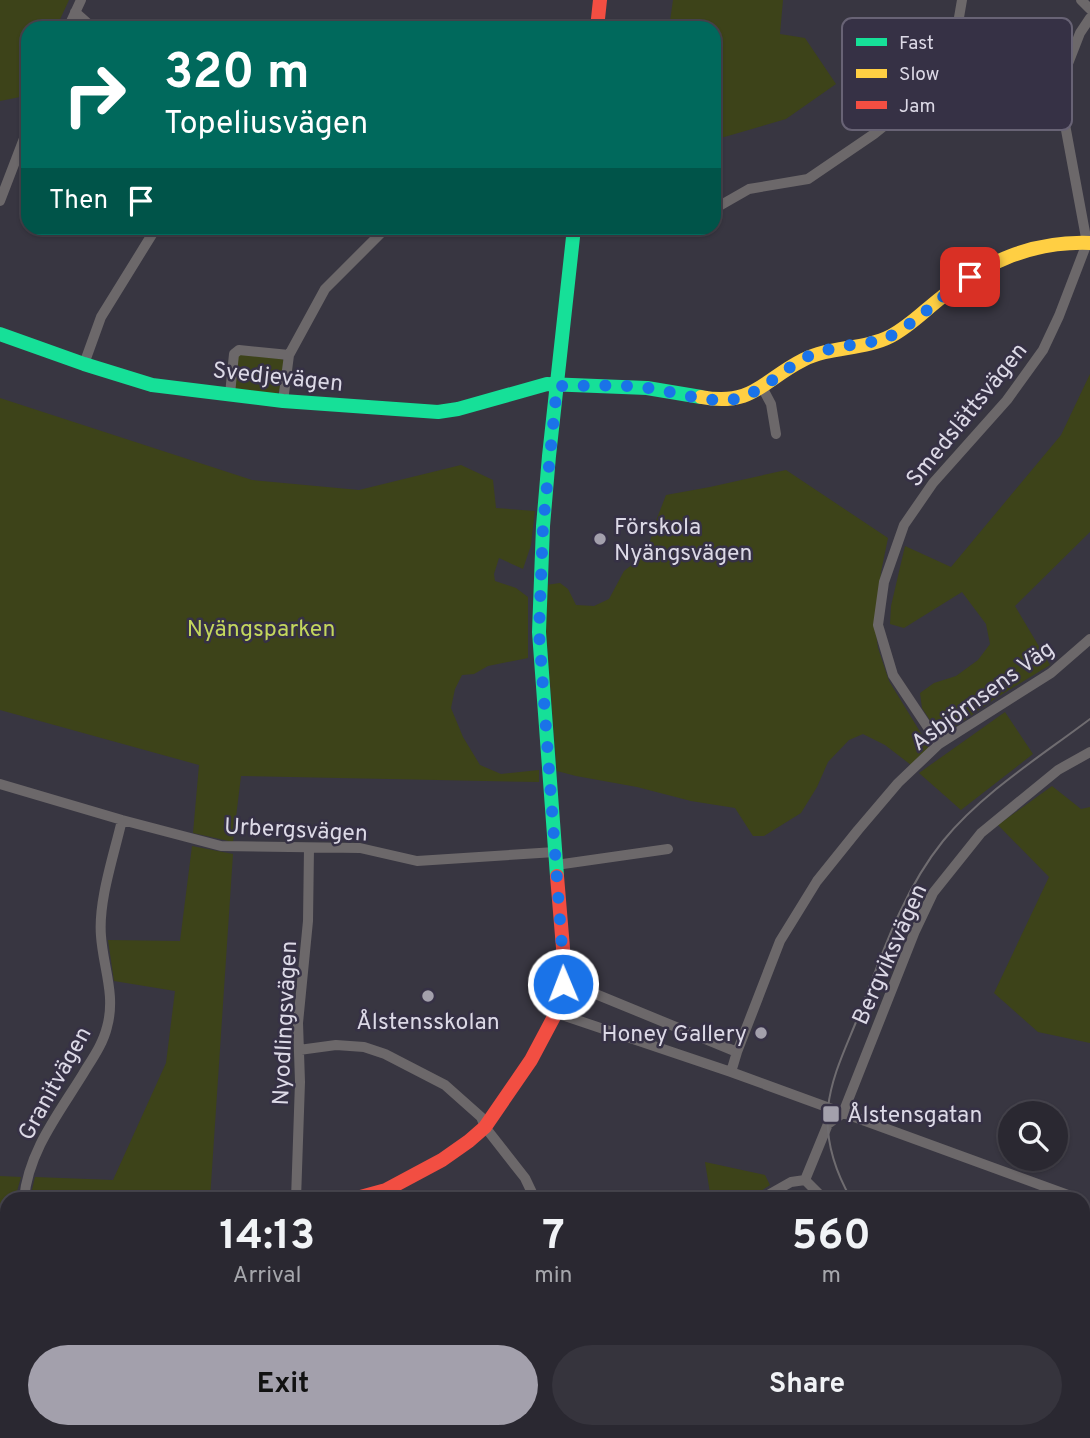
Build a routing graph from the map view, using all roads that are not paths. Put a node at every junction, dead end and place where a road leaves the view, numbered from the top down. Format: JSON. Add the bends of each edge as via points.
{"nodes":[{"id":1,"x":80,"y":0,"type":"edge"},
{"id":2,"x":600,"y":0,"type":"edge"},
{"id":3,"x":962,"y":0,"type":"edge"},
{"id":4,"x":1081,"y":0,"type":"edge"},
{"id":5,"x":1090,"y":9,"type":"edge"},
{"id":6,"x":75,"y":12,"type":"junction"},
{"id":7,"x":959,"y":18,"type":"edge"},
{"id":8,"x":1090,"y":18,"type":"edge"},
{"id":9,"x":71,"y":21,"type":"edge"},
{"id":10,"x":85,"y":21,"type":"edge"},
{"id":11,"x":598,"y":21,"type":"edge"},
{"id":12,"x":1072,"y":54,"type":"edge"},
{"id":13,"x":879,"y":130,"type":"edge"},
{"id":14,"x":1066,"y":130,"type":"edge"},
{"id":15,"x":21,"y":146,"type":"edge"},
{"id":16,"x":0,"y":201,"type":"edge"},
{"id":17,"x":721,"y":205,"type":"edge"},
{"id":18,"x":152,"y":235,"type":"edge"},
{"id":19,"x":379,"y":235,"type":"edge"},
{"id":20,"x":573,"y":235,"type":"edge"},
{"id":21,"x":1088,"y":243,"type":"edge"},
{"id":22,"x":0,"y":334,"type":"edge"},
{"id":23,"x":289,"y":355,"type":"junction"},
{"id":24,"x":84,"y":364,"type":"junction"},
{"id":25,"x":557,"y":386,"type":"junction"},
{"id":26,"x":762,"y":387,"type":"junction"},
{"id":27,"x":230,"y":394,"type":"junction"},
{"id":28,"x":283,"y":401,"type":"junction"},
{"id":29,"x":776,"y":434,"type":"dead end"},
{"id":30,"x":1090,"y":639,"type":"edge"},
{"id":31,"x":939,"y":744,"type":"junction"},
{"id":32,"x":1090,"y":752,"type":"edge"},
{"id":33,"x":0,"y":784,"type":"edge"},
{"id":34,"x":121,"y":821,"type":"junction"},
{"id":35,"x":309,"y":848,"type":"junction"},
{"id":36,"x":668,"y":849,"type":"dead end"},
{"id":37,"x":556,"y":859,"type":"junction"},
{"id":38,"x":563,"y":984,"type":"junction"},
{"id":39,"x":556,"y":1013,"type":"junction"},
{"id":40,"x":299,"y":1049,"type":"junction"},
{"id":41,"x":737,"y":1052,"type":"junction"},
{"id":42,"x":731,"y":1072,"type":"junction"},
{"id":43,"x":843,"y":1113,"type":"junction"},
{"id":44,"x":485,"y":1127,"type":"junction"},
{"id":45,"x":805,"y":1180,"type":"junction"},
{"id":46,"x":25,"y":1192,"type":"edge"},
{"id":47,"x":296,"y":1192,"type":"edge"},
{"id":48,"x":379,"y":1192,"type":"edge"},
{"id":49,"x":532,"y":1192,"type":"edge"},
{"id":50,"x":774,"y":1192,"type":"edge"},
{"id":51,"x":818,"y":1192,"type":"edge"},
{"id":52,"x":1062,"y":1192,"type":"edge"}],
"edges":[{"from":1,"to":6,"type":"street"},
{"from":2,"to":11,"type":"street"},
{"from":3,"to":7,"type":"street"},
{"from":4,"to":5,"type":"street"},
{"from":6,"to":9,"type":"street"},
{"from":6,"to":10,"type":"street"},
{"from":8,"to":12,"type":"street"},
{"from":13,"to":17,"type":"street","via":[[808,179],[749,189]]},
{"from":14,"to":21,"type":"street"},
{"from":15,"to":16,"type":"street"},
{"from":18,"to":24,"type":"street","via":[[101,317]]},
{"from":19,"to":23,"type":"street","via":[[325,289]]},
{"from":20,"to":25,"type":"street"},
{"from":21,"to":26,"type":"street","name":"Svedjevägen","via":[[1049,245],[1005,257],[952,288],[892,336],[815,354]]},
{"from":21,"to":31,"type":"street","name":"Smedslättsvägen","via":[[1043,350],[904,524],[884,582],[878,625],[893,675]]},
{"from":22,"to":24,"type":"street","name":"Svedjevägen"},
{"from":23,"to":27,"type":"street","via":[[239,350],[234,354]]},
{"from":23,"to":28,"type":"street"},
{"from":24,"to":27,"type":"street","name":"Svedjevägen","via":[[152,385]]},
{"from":25,"to":26,"type":"street","name":"Svedjevägen","via":[[647,388],[729,400]]},
{"from":25,"to":28,"type":"street","name":"Svedjevägen","via":[[547,384],[438,412]]},
{"from":25,"to":37,"type":"street","via":[[543,526],[539,632]]},
{"from":26,"to":29,"type":"street","via":[[771,404]]},
{"from":27,"to":28,"type":"street","name":"Svedjevägen"},
{"from":30,"to":31,"type":"street","name":"Asbjörnsens Väg","via":[[1051,673]]},
{"from":31,"to":41,"type":"street","name":"Asbjörnsens Väg","via":[[898,783],[817,881],[780,941]]},
{"from":32,"to":43,"type":"street","name":"Bergviksvägen","via":[[1058,770],[981,833],[933,892]]},
{"from":33,"to":34,"type":"street","name":"Urbergsvägen"},
{"from":34,"to":35,"type":"street","name":"Urbergsvägen","via":[[221,846]]},
{"from":34,"to":46,"type":"street","name":"Granitvägen","via":[[102,908],[101,936],[110,982],[108,1026],[99,1049],[39,1144]]},
{"from":35,"to":37,"type":"street","name":"Urbergsvägen","via":[[360,848],[417,862]]},
{"from":35,"to":40,"type":"street","name":"Nyodlingsvägen"},
{"from":36,"to":37,"type":"street","name":"Urbergsvägen"},
{"from":37,"to":38,"type":"street"},
{"from":38,"to":39,"type":"street"},
{"from":38,"to":41,"type":"street"},
{"from":39,"to":42,"type":"street"},
{"from":39,"to":44,"type":"street","via":[[531,1060]]},
{"from":40,"to":44,"type":"street","via":[[364,1047],[385,1054],[445,1085],[481,1117]]},
{"from":40,"to":47,"type":"street","name":"Nyodlingsvägen"},
{"from":41,"to":42,"type":"street","name":"Asbjörnsens Väg"},
{"from":42,"to":43,"type":"street"},
{"from":43,"to":45,"type":"street","name":"Bergviksvägen","via":[[828,1124]]},
{"from":43,"to":52,"type":"street"},
{"from":44,"to":48,"type":"street","via":[[442,1160]]},
{"from":44,"to":49,"type":"street"},
{"from":45,"to":50,"type":"street"},
{"from":45,"to":51,"type":"street"}]}
